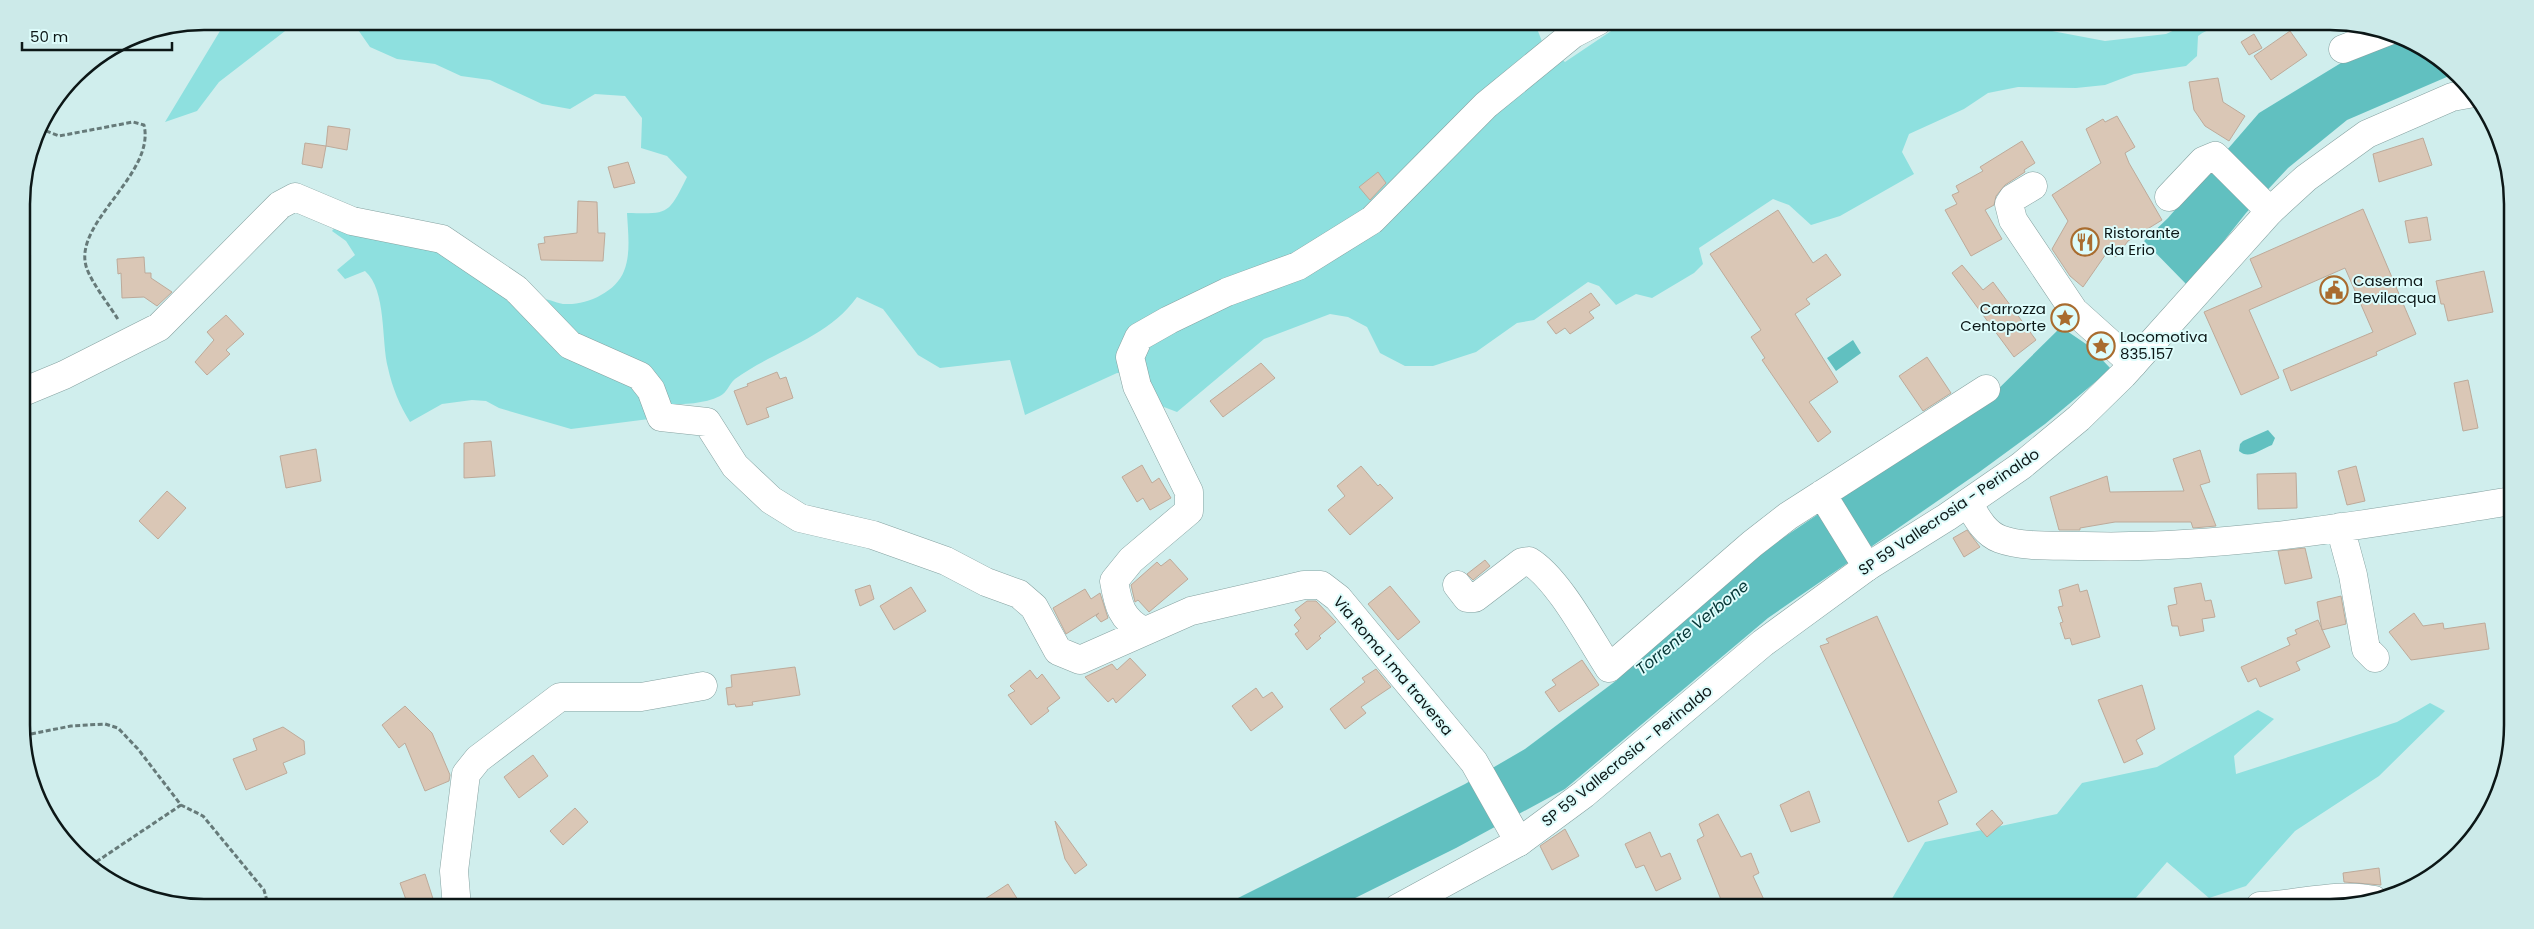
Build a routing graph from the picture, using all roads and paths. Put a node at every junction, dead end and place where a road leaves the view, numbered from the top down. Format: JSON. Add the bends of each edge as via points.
{"nodes":[{"id":1,"x":1581,"y":30,"type":"edge"},
{"id":2,"x":2376,"y":36,"type":"edge"},
{"id":3,"x":2343,"y":49,"type":"dead end"},
{"id":4,"x":2465,"y":95,"type":"edge"},
{"id":5,"x":46,"y":131,"type":"edge"},
{"id":6,"x":2033,"y":186,"type":"dead end"},
{"id":7,"x":2168,"y":197,"type":"dead end"},
{"id":8,"x":2266,"y":206,"type":"junction"},
{"id":9,"x":132,"y":340,"type":"junction"},
{"id":10,"x":2133,"y":364,"type":"junction"},
{"id":11,"x":30,"y":389,"type":"edge"},
{"id":12,"x":1986,"y":389,"type":"dead end"},
{"id":13,"x":1824,"y":498,"type":"junction"},
{"id":14,"x":2504,"y":502,"type":"edge"},
{"id":15,"x":1968,"y":503,"type":"junction"},
{"id":16,"x":2340,"y":527,"type":"junction"},
{"id":17,"x":1865,"y":564,"type":"junction"},
{"id":18,"x":1457,"y":585,"type":"dead end"},
{"id":19,"x":1144,"y":631,"type":"junction"},
{"id":20,"x":2375,"y":658,"type":"dead end"},
{"id":21,"x":703,"y":686,"type":"dead end"},
{"id":22,"x":31,"y":734,"type":"dead end"},
{"id":23,"x":181,"y":805,"type":"junction"},
{"id":24,"x":1514,"y":834,"type":"junction"},
{"id":25,"x":96,"y":862,"type":"edge"},
{"id":26,"x":2357,"y":897,"type":"edge"},
{"id":27,"x":267,"y":899,"type":"edge"},
{"id":28,"x":456,"y":899,"type":"edge"},
{"id":29,"x":1412,"y":899,"type":"edge"},
{"id":30,"x":2326,"y":899,"type":"edge"}],
"edges":[{"from":1,"to":19,"type":"street","via":[[1486,105],[1372,220],[1298,266],[1227,292],[1139,337],[1130,357],[1137,386],[1189,492],[1189,511],[1131,560],[1114,581],[1118,604],[1130,624]]},
{"from":2,"to":3,"type":"street"},
{"from":4,"to":8,"type":"street","name":"SP 59 Vallecrosia - Perinaldo","via":[[2367,134]]},
{"from":5,"to":9,"type":"path","via":[[59,136],[133,122],[144,125],[147,138],[135,167],[90,233],[86,253],[86,268]]},
{"from":6,"to":10,"type":"street","via":[[2008,204],[2013,220],[2074,311]]},
{"from":7,"to":8,"type":"street","via":[[2203,161],[2215,156]]},
{"from":8,"to":10,"type":"street","name":"SP 59 Vallecrosia - Perinaldo"},
{"from":9,"to":11,"type":"street","name":"Via Roma 1.ma traversa"},
{"from":9,"to":19,"type":"street","name":"Via Roma 1.ma traversa","via":[[159,327],[280,205],[295,196],[352,221],[442,239],[516,289],[570,345],[640,376],[651,390],[661,417],[707,422],[735,466],[771,500],[800,518],[882,539],[946,561],[986,582],[1019,594],[1034,607],[1058,651],[1080,660]]},
{"from":10,"to":15,"type":"street","name":"SP 59 Vallecrosia - Perinaldo","via":[[2079,418],[2021,466]]},
{"from":12,"to":13,"type":"street"},
{"from":13,"to":17,"type":"street"},
{"from":13,"to":18,"type":"street","via":[[1788,516],[1752,544],[1609,668],[1541,568],[1529,561],[1522,562],[1475,598],[1466,598]]},
{"from":14,"to":16,"type":"street"},
{"from":15,"to":16,"type":"street","via":[[1984,528],[2000,538],[2036,545],[2139,548]]},
{"from":15,"to":17,"type":"street","name":"SP 59 Vallecrosia - Perinaldo"},
{"from":16,"to":20,"type":"street","via":[[2353,575],[2366,649]]},
{"from":17,"to":24,"type":"street","name":"SP 59 Vallecrosia - Perinaldo","via":[[1763,643],[1584,794]]},
{"from":19,"to":24,"type":"street","name":"Via Roma 1.ma traversa","via":[[1191,611],[1304,585],[1321,585],[1338,598],[1474,762]]},
{"from":21,"to":28,"type":"street","via":[[641,697],[560,697],[478,759],[466,774],[454,870]]},
{"from":22,"to":23,"type":"path","via":[[71,726],[105,724],[118,728]]},
{"from":23,"to":25,"type":"path"},
{"from":23,"to":27,"type":"path","via":[[203,816],[264,890]]},
{"from":24,"to":29,"type":"street","name":"SP 59 Vallecrosia - Perinaldo"},
{"from":26,"to":30,"type":"street"}]}
